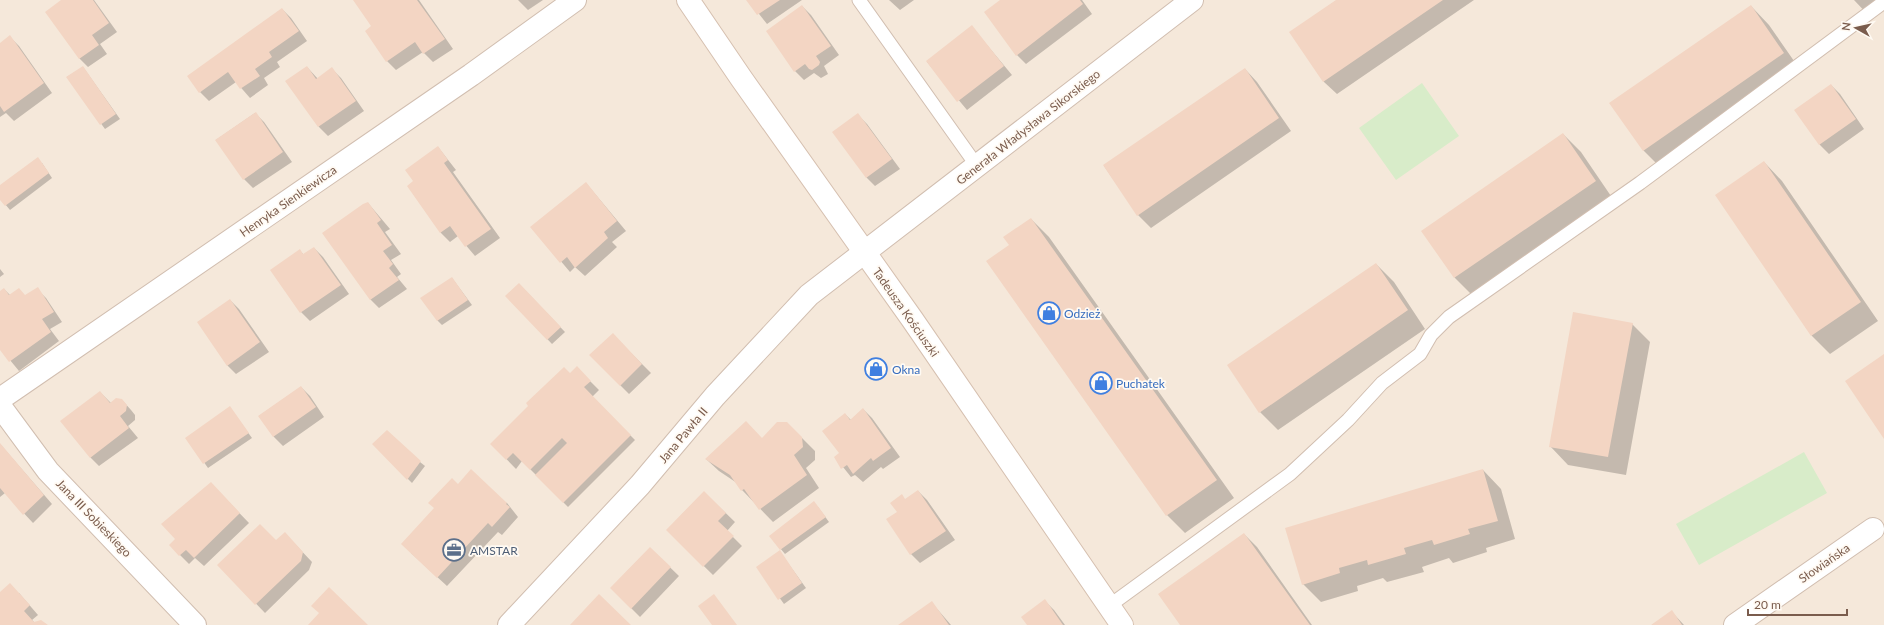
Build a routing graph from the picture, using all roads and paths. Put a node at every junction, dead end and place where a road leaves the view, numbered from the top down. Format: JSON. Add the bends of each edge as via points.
{"nodes":[{"id":1,"x":575,"y":0,"type":"edge"},
{"id":2,"x":688,"y":0,"type":"edge"},
{"id":3,"x":859,"y":0,"type":"edge"},
{"id":4,"x":1192,"y":0,"type":"edge"},
{"id":5,"x":1884,"y":2,"type":"edge"},
{"id":6,"x":977,"y":166,"type":"junction"},
{"id":7,"x":864,"y":253,"type":"junction"},
{"id":8,"x":0,"y":399,"type":"edge"},
{"id":9,"x":0,"y":406,"type":"edge"},
{"id":10,"x":1873,"y":529,"type":"dead end"},
{"id":11,"x":1109,"y":606,"type":"junction"},
{"id":12,"x":195,"y":625,"type":"edge"},
{"id":13,"x":509,"y":625,"type":"edge"},
{"id":14,"x":1122,"y":625,"type":"edge"},
{"id":15,"x":1736,"y":625,"type":"edge"}],
"edges":[{"from":1,"to":8,"type":"street","name":"Henryka Sienkiewicza","via":[[471,75]]},
{"from":2,"to":7,"type":"street","name":"Tadeusza Kościuszki"},
{"from":3,"to":6,"type":"lane"},
{"from":4,"to":6,"type":"street","name":"Generała Władysława Sikorskiego"},
{"from":5,"to":11,"type":"lane","via":[[1640,183],[1449,317],[1430,335],[1420,354],[1382,383],[1348,420],[1290,474]]},
{"from":6,"to":7,"type":"street","name":"Generała Władysława Sikorskiego"},
{"from":7,"to":11,"type":"street","name":"Tadeusza Kościuszki"},
{"from":7,"to":13,"type":"street","name":"Jana Pawła II","via":[[809,295],[715,396],[640,486]]},
{"from":9,"to":12,"type":"street","name":"Jana III Sobieskiego","via":[[48,471]]},
{"from":10,"to":15,"type":"street","name":"Słowiańska"},
{"from":11,"to":14,"type":"street","name":"Tadeusza Kościuszki"}]}
